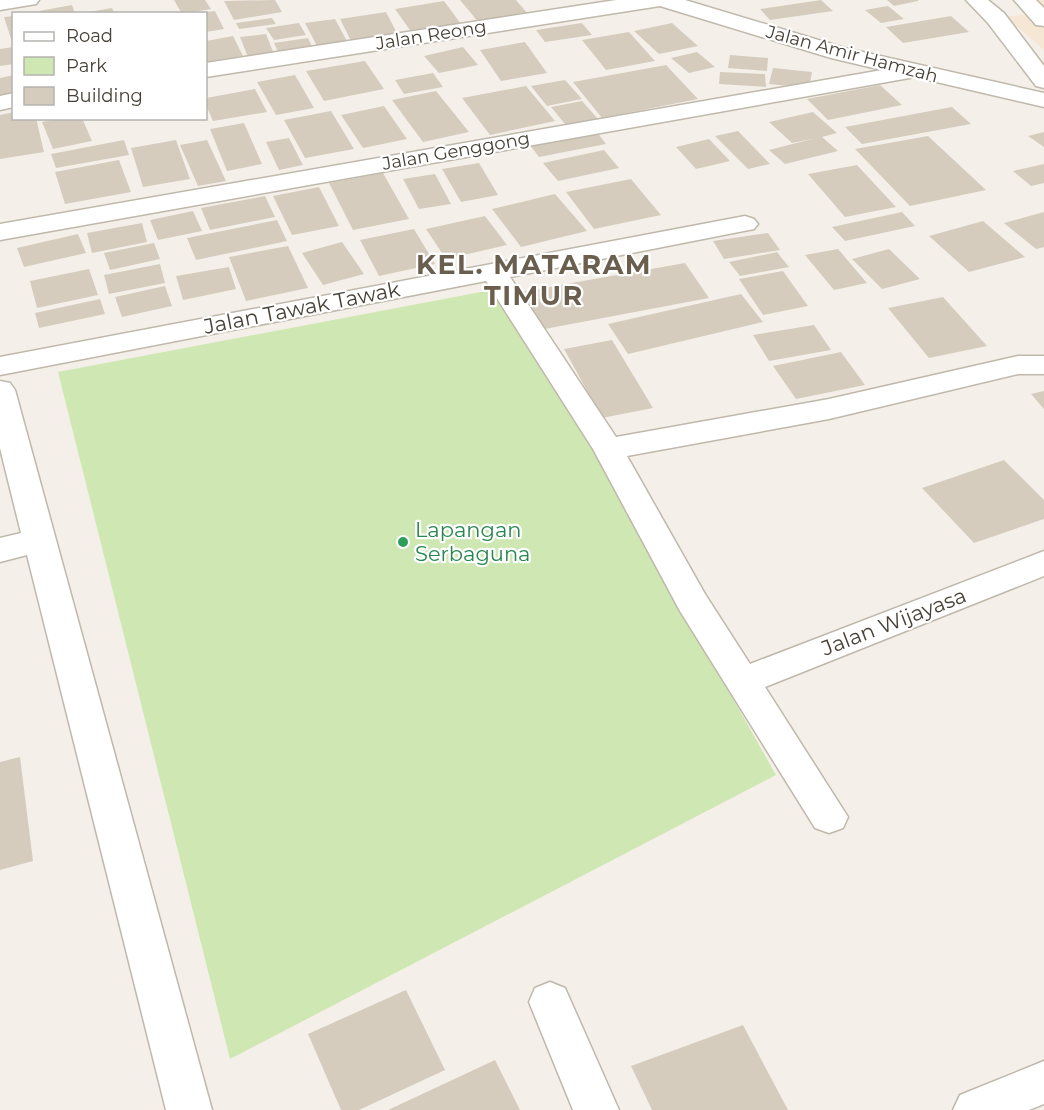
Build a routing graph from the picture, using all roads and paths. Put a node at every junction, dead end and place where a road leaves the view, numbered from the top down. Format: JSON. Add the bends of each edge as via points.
{"nodes":[{"id":1,"x":29,"y":0,"type":"edge"},
{"id":2,"x":657,"y":0,"type":"edge"},
{"id":3,"x":663,"y":0,"type":"edge"},
{"id":4,"x":976,"y":0,"type":"edge"},
{"id":5,"x":1024,"y":0,"type":"edge"},
{"id":6,"x":0,"y":4,"type":"edge"},
{"id":7,"x":1044,"y":20,"type":"edge"},
{"id":8,"x":207,"y":70,"type":"edge"},
{"id":9,"x":913,"y":71,"type":"junction"},
{"id":10,"x":1044,"y":81,"type":"edge"},
{"id":11,"x":1044,"y":100,"type":"edge"},
{"id":12,"x":745,"y":224,"type":"dead end"},
{"id":13,"x":0,"y":232,"type":"edge"},
{"id":14,"x":493,"y":271,"type":"junction"},
{"id":15,"x":1044,"y":365,"type":"edge"},
{"id":16,"x":0,"y":366,"type":"edge"},
{"id":17,"x":0,"y":390,"type":"edge"},
{"id":18,"x":608,"y":449,"type":"junction"},
{"id":19,"x":41,"y":540,"type":"junction"},
{"id":20,"x":0,"y":550,"type":"edge"},
{"id":21,"x":1044,"y":563,"type":"edge"},
{"id":22,"x":744,"y":681,"type":"junction"},
{"id":23,"x":829,"y":817,"type":"dead end"},
{"id":24,"x":550,"y":1002,"type":"dead end"},
{"id":25,"x":1043,"y":1084,"type":"edge"},
{"id":26,"x":189,"y":1110,"type":"edge"},
{"id":27,"x":596,"y":1110,"type":"edge"},
{"id":28,"x":976,"y":1110,"type":"edge"}],
"edges":[{"from":1,"to":6,"type":"street"},
{"from":2,"to":8,"type":"street","name":"Jalan Reong"},
{"from":3,"to":9,"type":"street","name":"Jalan Amir Hamzah"},
{"from":4,"to":10,"type":"street","via":[[996,18]]},
{"from":5,"to":7,"type":"street"},
{"from":9,"to":11,"type":"street","name":"Jalan Amir Hamzah"},
{"from":9,"to":13,"type":"street","name":"Jalan Genggong"},
{"from":12,"to":14,"type":"street","name":"Jalan Tawak Tawak"},
{"from":14,"to":16,"type":"street","name":"Jalan Tawak Tawak"},
{"from":14,"to":18,"type":"street"},
{"from":15,"to":18,"type":"street","via":[[1018,365],[828,409]]},
{"from":17,"to":19,"type":"street"},
{"from":18,"to":22,"type":"street","via":[[692,602]]},
{"from":19,"to":20,"type":"street"},
{"from":19,"to":26,"type":"street","via":[[75,683]]},
{"from":21,"to":22,"type":"street","name":"Jalan Wijayasa"},
{"from":22,"to":23,"type":"street"},
{"from":24,"to":27,"type":"street"},
{"from":25,"to":28,"type":"street"}]}
